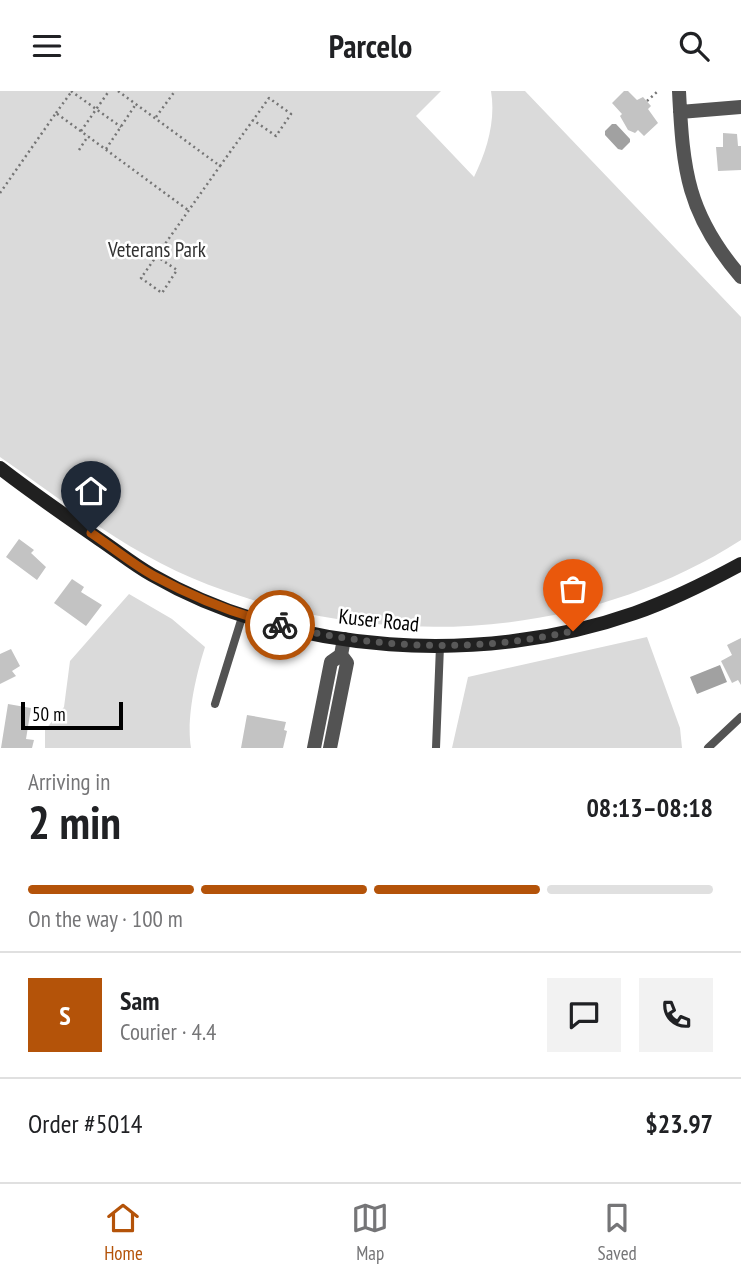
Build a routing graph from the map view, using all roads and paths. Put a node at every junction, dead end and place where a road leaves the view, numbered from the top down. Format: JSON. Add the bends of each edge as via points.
{"nodes":[{"id":1,"x":72,"y":91,"type":"edge"},
{"id":2,"x":109,"y":91,"type":"edge"},
{"id":3,"x":175,"y":91,"type":"edge"},
{"id":4,"x":658,"y":91,"type":"edge"},
{"id":5,"x":679,"y":91,"type":"edge"},
{"id":6,"x":120,"y":92,"type":"edge"},
{"id":7,"x":647,"y":101,"type":"dead end"},
{"id":8,"x":136,"y":104,"type":"junction"},
{"id":9,"x":741,"y":107,"type":"edge"},
{"id":10,"x":96,"y":110,"type":"junction"},
{"id":11,"x":680,"y":112,"type":"junction"},
{"id":12,"x":56,"y":113,"type":"junction"},
{"id":13,"x":156,"y":117,"type":"junction"},
{"id":14,"x":253,"y":120,"type":"dead end"},
{"id":15,"x":121,"y":127,"type":"junction"},
{"id":16,"x":81,"y":131,"type":"junction"},
{"id":17,"x":88,"y":137,"type":"junction"},
{"id":18,"x":106,"y":149,"type":"junction"},
{"id":19,"x":79,"y":150,"type":"dead end"},
{"id":20,"x":220,"y":166,"type":"junction"},
{"id":21,"x":0,"y":192,"type":"edge"},
{"id":22,"x":188,"y":210,"type":"junction"},
{"id":23,"x":156,"y":256,"type":"dead end"},
{"id":24,"x":741,"y":277,"type":"edge"},
{"id":25,"x":0,"y":468,"type":"edge"},
{"id":26,"x":741,"y":564,"type":"edge"},
{"id":27,"x":243,"y":614,"type":"junction"},
{"id":28,"x":344,"y":639,"type":"junction"},
{"id":29,"x":440,"y":646,"type":"junction"},
{"id":30,"x":341,"y":655,"type":"junction"},
{"id":31,"x":215,"y":705,"type":"dead end"},
{"id":32,"x":741,"y":717,"type":"edge"},
{"id":33,"x":314,"y":748,"type":"edge"},
{"id":34,"x":330,"y":748,"type":"edge"},
{"id":35,"x":436,"y":748,"type":"edge"},
{"id":36,"x":708,"y":748,"type":"edge"}],
"edges":[{"from":1,"to":10,"type":"path"},
{"from":1,"to":12,"type":"path"},
{"from":2,"to":10,"type":"path"},
{"from":3,"to":13,"type":"path"},
{"from":4,"to":7,"type":"path"},
{"from":5,"to":11,"type":"street"},
{"from":6,"to":8,"type":"path"},
{"from":8,"to":13,"type":"path"},
{"from":8,"to":15,"type":"path"},
{"from":9,"to":11,"type":"street"},
{"from":10,"to":15,"type":"path"},
{"from":10,"to":16,"type":"path"},
{"from":11,"to":24,"type":"street","via":[[688,187],[710,236]]},
{"from":12,"to":16,"type":"path"},
{"from":12,"to":21,"type":"path"},
{"from":13,"to":20,"type":"path"},
{"from":14,"to":20,"type":"path","via":[[276,136],[291,114],[269,98]]},
{"from":15,"to":18,"type":"path"},
{"from":16,"to":17,"type":"path"},
{"from":17,"to":18,"type":"path"},
{"from":17,"to":19,"type":"path"},
{"from":18,"to":22,"type":"path"},
{"from":20,"to":22,"type":"path"},
{"from":22,"to":23,"type":"path","via":[[165,244],[157,255],[149,267],[141,278],[162,293],[177,269],[167,263]]},
{"from":25,"to":27,"type":"street","name":"Kuser Road","via":[[151,575]]},
{"from":26,"to":29,"type":"street","name":"Kuser Road","via":[[673,599],[594,626],[511,642]]},
{"from":27,"to":28,"type":"street","name":"Kuser Road"},
{"from":27,"to":31,"type":"lane"},
{"from":28,"to":29,"type":"street","name":"Kuser Road"},
{"from":28,"to":30,"type":"street"},
{"from":29,"to":35,"type":"lane"},
{"from":30,"to":33,"type":"street","via":[[331,662]]},
{"from":30,"to":34,"type":"street","via":[[347,663]]},
{"from":32,"to":36,"type":"lane"}]}
